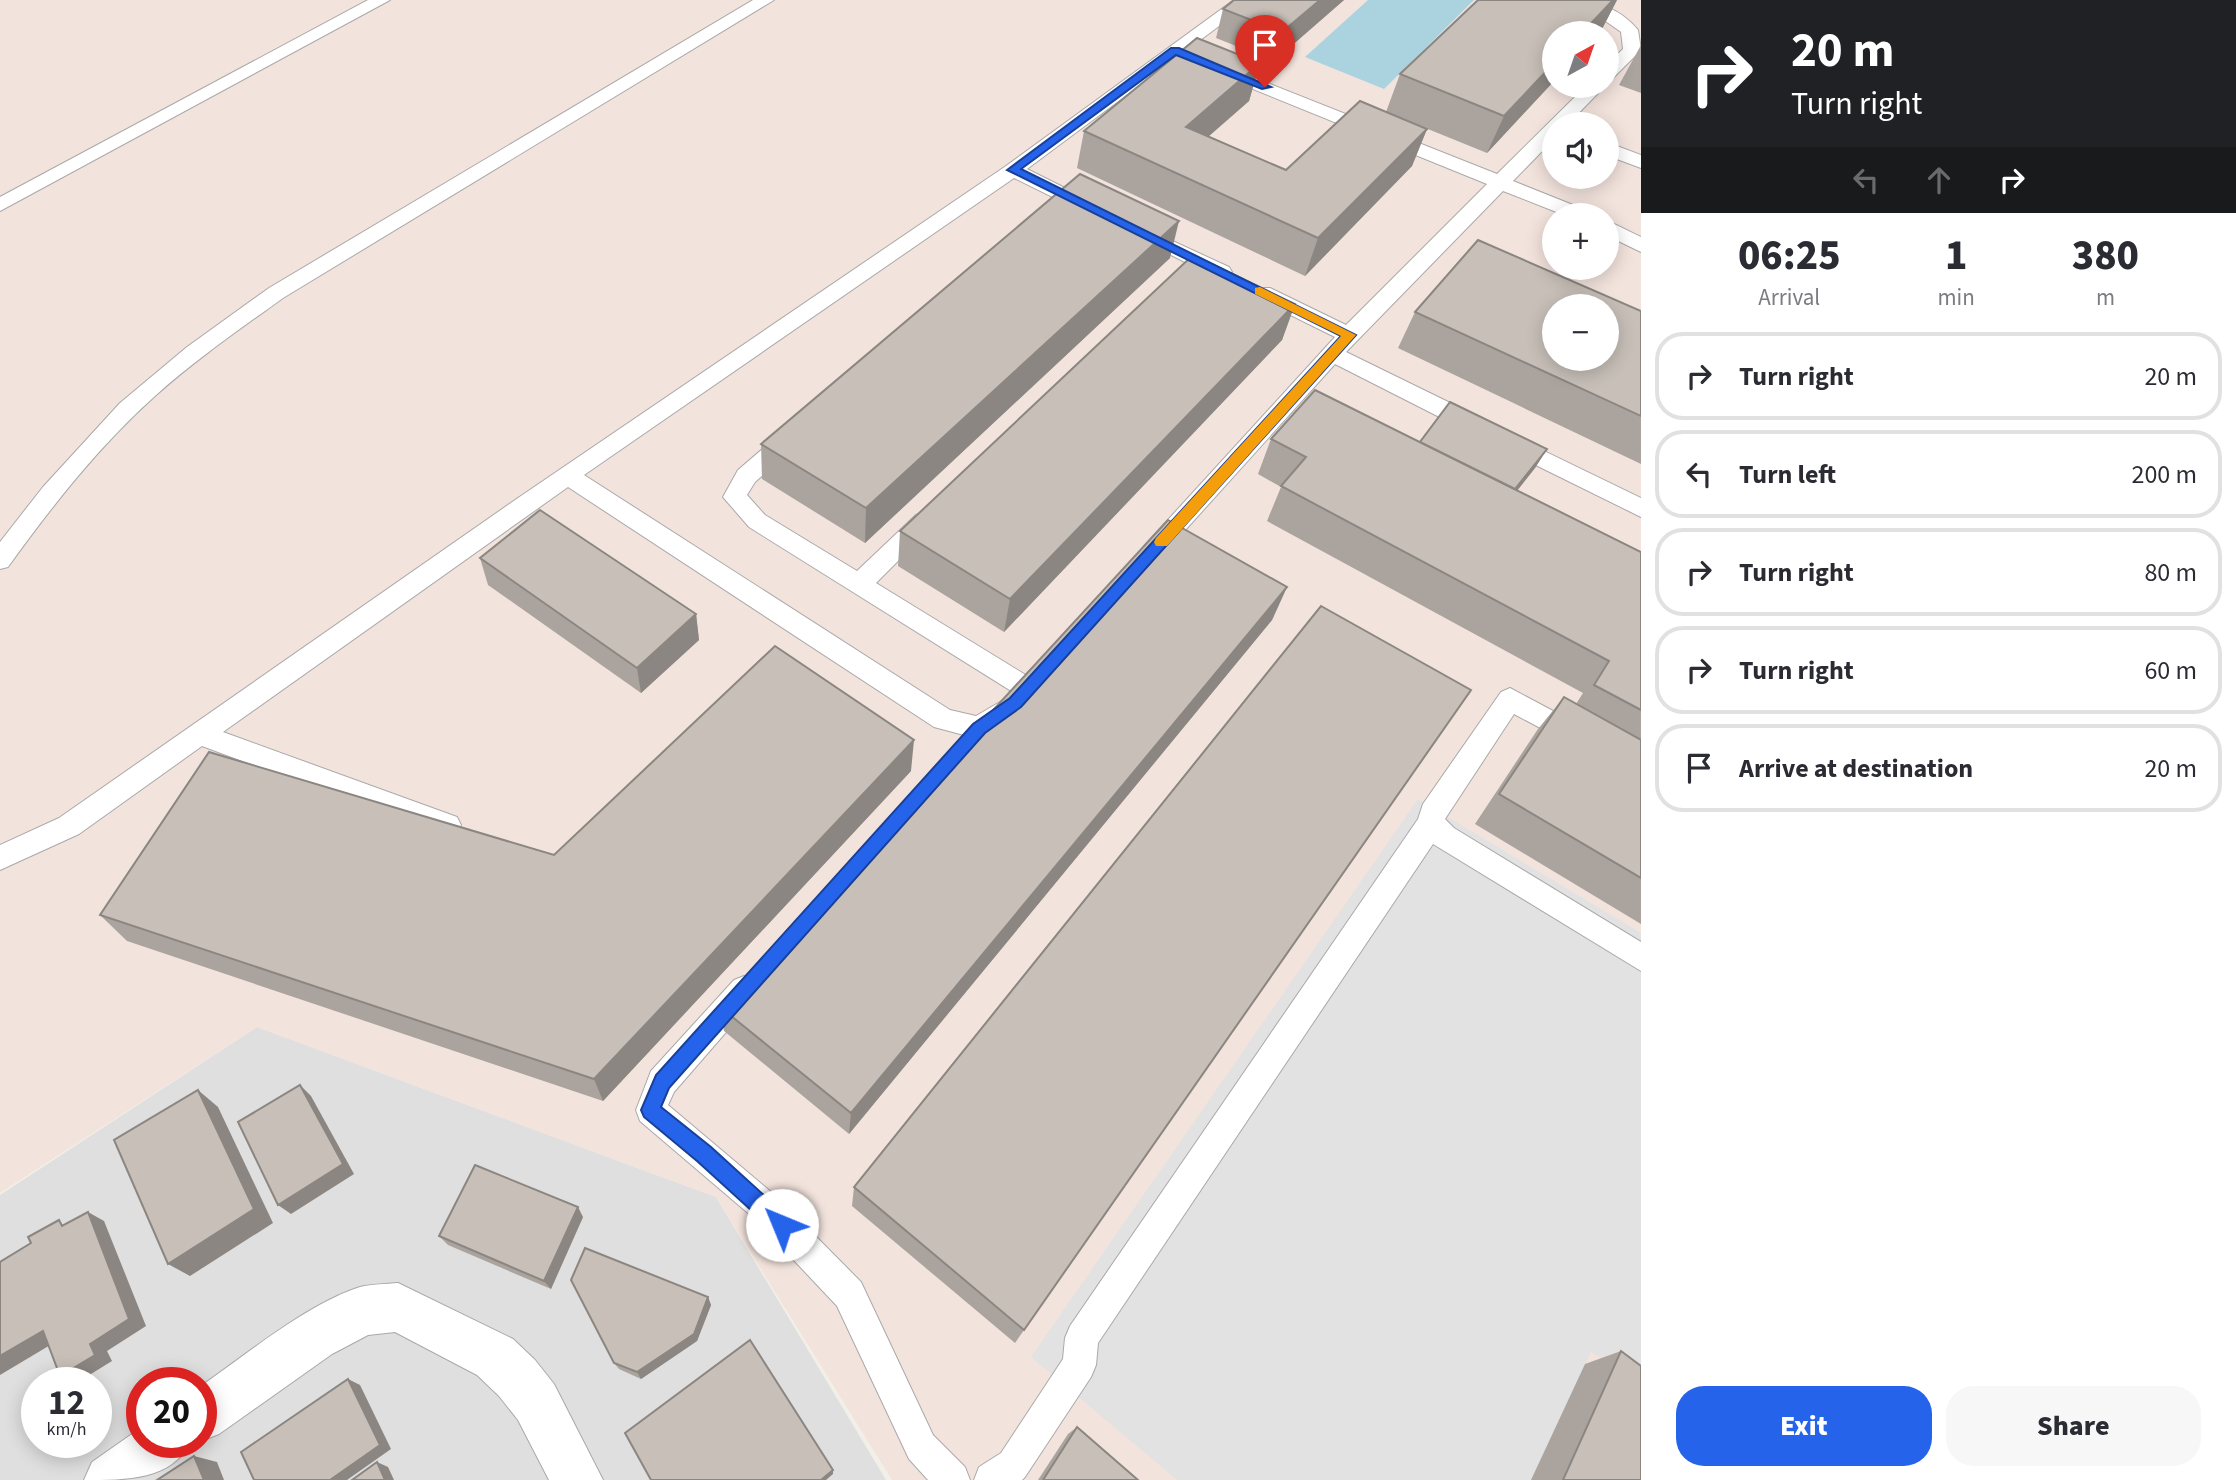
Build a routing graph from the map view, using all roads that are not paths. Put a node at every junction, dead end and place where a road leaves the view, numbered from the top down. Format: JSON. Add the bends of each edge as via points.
{"nodes":[{"id":1,"x":355,"y":0,"type":"edge"},
{"id":2,"x":380,"y":0,"type":"edge"},
{"id":3,"x":765,"y":0,"type":"edge"},
{"id":4,"x":1245,"y":0,"type":"edge"},
{"id":5,"x":1574,"y":0,"type":"edge"},
{"id":6,"x":347,"y":18,"type":"junction"},
{"id":7,"x":1617,"y":21,"type":"edge"},
{"id":8,"x":1619,"y":23,"type":"edge"},
{"id":9,"x":1175,"y":51,"type":"junction"},
{"id":10,"x":1619,"y":62,"type":"edge"},
{"id":11,"x":1584,"y":98,"type":"edge"},
{"id":12,"x":1570,"y":112,"type":"edge"},
{"id":13,"x":1542,"y":140,"type":"edge"},
{"id":14,"x":1619,"y":153,"type":"edge"},
{"id":15,"x":1641,"y":162,"type":"edge"},
{"id":16,"x":1013,"y":170,"type":"junction"},
{"id":17,"x":1500,"y":182,"type":"junction"},
{"id":18,"x":1075,"y":200,"type":"junction"},
{"id":19,"x":1552,"y":203,"type":"edge"},
{"id":20,"x":0,"y":205,"type":"edge"},
{"id":21,"x":1054,"y":218,"type":"edge"},
{"id":22,"x":1619,"y":233,"type":"edge"},
{"id":23,"x":1641,"y":246,"type":"edge"},
{"id":24,"x":1195,"y":259,"type":"junction"},
{"id":25,"x":1175,"y":278,"type":"edge"},
{"id":26,"x":1349,"y":335,"type":"junction"},
{"id":27,"x":1333,"y":354,"type":"junction"},
{"id":28,"x":1288,"y":406,"type":"junction"},
{"id":29,"x":1312,"y":418,"type":"edge"},
{"id":30,"x":810,"y":422,"type":"edge"},
{"id":31,"x":568,"y":476,"type":"junction"},
{"id":32,"x":939,"y":507,"type":"edge"},
{"id":33,"x":1641,"y":508,"type":"edge"},
{"id":34,"x":0,"y":560,"type":"edge"},
{"id":35,"x":1140,"y":566,"type":"edge"},
{"id":36,"x":860,"y":583,"type":"junction"},
{"id":37,"x":199,"y":734,"type":"junction"},
{"id":38,"x":1593,"y":746,"type":"edge"},
{"id":39,"x":1431,"y":823,"type":"junction"},
{"id":40,"x":474,"y":835,"type":"edge"},
{"id":41,"x":0,"y":858,"type":"edge"},
{"id":42,"x":1641,"y":958,"type":"edge"},
{"id":43,"x":765,"y":967,"type":"edge"},
{"id":44,"x":217,"y":1405,"type":"edge"},
{"id":45,"x":142,"y":1458,"type":"edge"},
{"id":46,"x":110,"y":1480,"type":"edge"},
{"id":47,"x":577,"y":1480,"type":"edge"},
{"id":48,"x":952,"y":1480,"type":"edge"},
{"id":49,"x":992,"y":1480,"type":"edge"}],
"edges":[{"from":1,"to":6,"type":"lane"},
{"from":2,"to":6,"type":"lane"},
{"from":3,"to":34,"type":"lane","via":[[276,293],[218,334],[147,391],[89,451]]},
{"from":4,"to":9,"type":"lane"},
{"from":5,"to":7,"type":"lane"},
{"from":6,"to":20,"type":"lane"},
{"from":8,"to":10,"type":"lane","via":[[1629,30],[1632,50]]},
{"from":9,"to":16,"type":"lane"},
{"from":9,"to":17,"type":"lane"},
{"from":11,"to":12,"type":"lane"},
{"from":13,"to":17,"type":"lane"},
{"from":14,"to":15,"type":"lane"},
{"from":16,"to":18,"type":"lane"},
{"from":16,"to":31,"type":"lane"},
{"from":17,"to":19,"type":"lane"},
{"from":17,"to":26,"type":"lane"},
{"from":18,"to":21,"type":"lane"},
{"from":18,"to":24,"type":"lane"},
{"from":22,"to":23,"type":"lane"},
{"from":24,"to":25,"type":"lane"},
{"from":24,"to":26,"type":"lane"},
{"from":26,"to":27,"type":"lane"},
{"from":27,"to":28,"type":"lane"},
{"from":27,"to":33,"type":"lane"},
{"from":28,"to":29,"type":"lane"},
{"from":28,"to":35,"type":"lane"},
{"from":30,"to":36,"type":"lane","via":[[746,476],[735,497],[757,521]]},
{"from":31,"to":36,"type":"lane","via":[[970,739],[1036,680]]},
{"from":31,"to":37,"type":"lane"},
{"from":32,"to":36,"type":"lane"},
{"from":37,"to":40,"type":"lane"},
{"from":37,"to":41,"type":"lane","via":[[69,826]]},
{"from":38,"to":39,"type":"lane","via":[[1510,699],[1433,812]]},
{"from":39,"to":42,"type":"lane","via":[[1444,837]]},
{"from":39,"to":49,"type":"lane","via":[[1082,1338],[1079,1365],[1013,1465]]},
{"from":43,"to":48,"type":"lane","via":[[662,1082],[651,1110],[766,1208],[849,1294],[921,1447]]},
{"from":44,"to":47,"type":"street","via":[[315,1337],[362,1311],[398,1307],[495,1357],[517,1378],[536,1402]]},
{"from":45,"to":46,"type":"street"}]}
